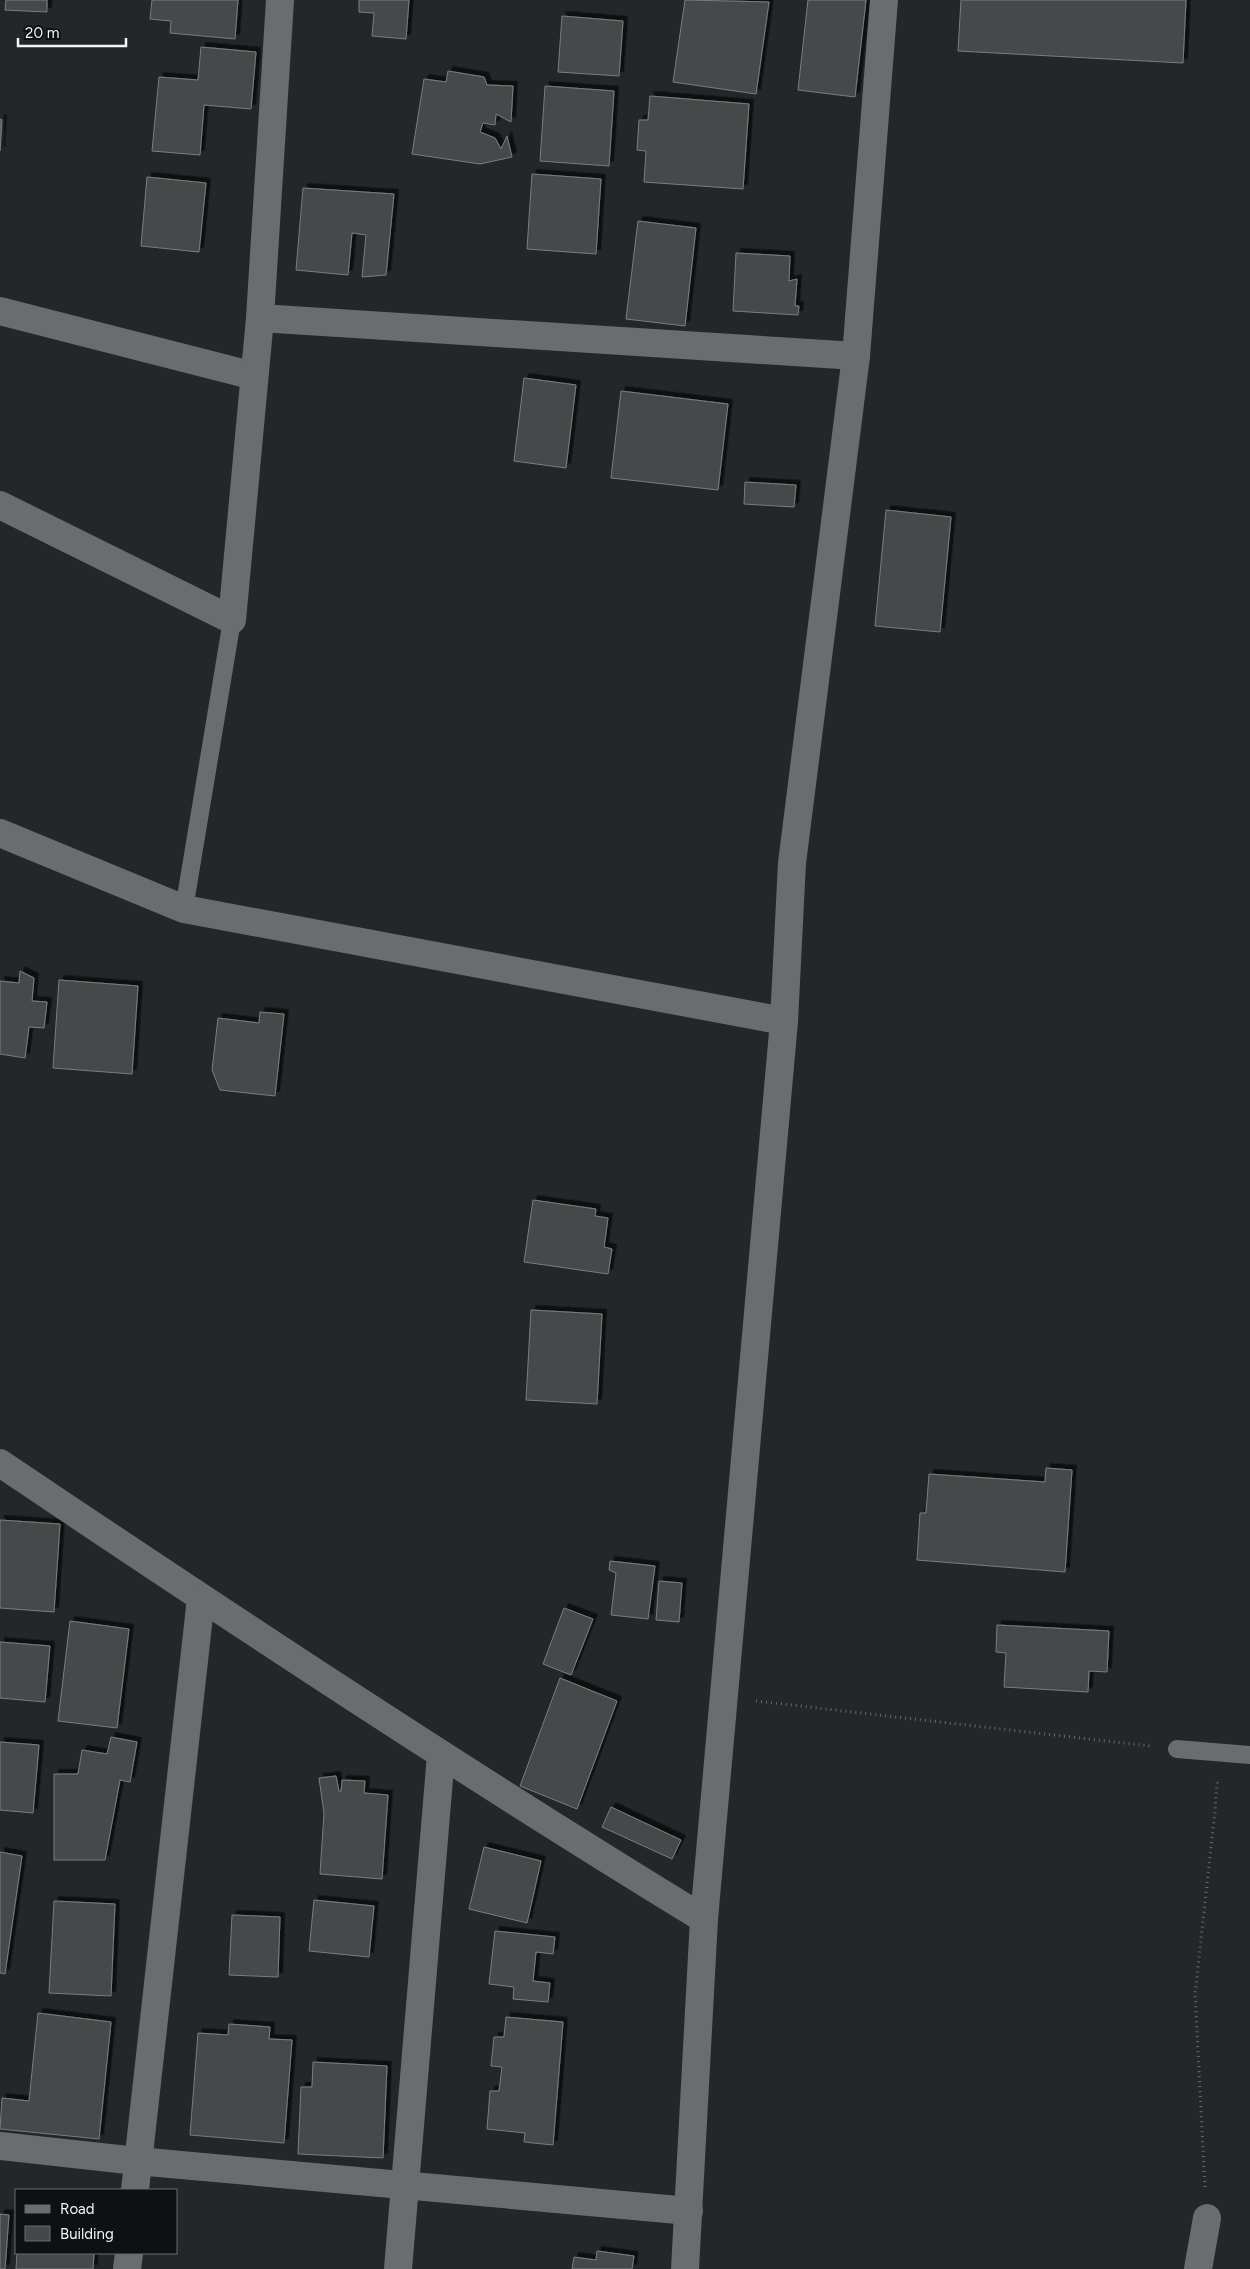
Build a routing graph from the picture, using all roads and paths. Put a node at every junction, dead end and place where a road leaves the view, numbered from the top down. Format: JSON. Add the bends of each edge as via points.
{"nodes":[{"id":1,"x":280,"y":0,"type":"edge"},
{"id":2,"x":884,"y":0,"type":"edge"},
{"id":3,"x":0,"y":311,"type":"edge"},
{"id":4,"x":260,"y":318,"type":"junction"},
{"id":5,"x":856,"y":356,"type":"junction"},
{"id":6,"x":254,"y":376,"type":"junction"},
{"id":7,"x":0,"y":505,"type":"edge"},
{"id":8,"x":232,"y":620,"type":"junction"},
{"id":9,"x":0,"y":833,"type":"edge"},
{"id":10,"x":184,"y":909,"type":"junction"},
{"id":11,"x":784,"y":1021,"type":"junction"},
{"id":12,"x":0,"y":1462,"type":"edge"},
{"id":13,"x":201,"y":1598,"type":"junction"},
{"id":14,"x":724,"y":1697,"type":"junction"},
{"id":15,"x":1177,"y":1749,"type":"junction"},
{"id":16,"x":441,"y":1755,"type":"junction"},
{"id":17,"x":1250,"y":1756,"type":"edge"},
{"id":18,"x":704,"y":1919,"type":"junction"},
{"id":19,"x":0,"y":2146,"type":"edge"},
{"id":20,"x":137,"y":2161,"type":"junction"},
{"id":21,"x":406,"y":2185,"type":"junction"},
{"id":22,"x":134,"y":2189,"type":"edge"},
{"id":23,"x":689,"y":2211,"type":"junction"},
{"id":24,"x":1207,"y":2218,"type":"joint"},
{"id":25,"x":128,"y":2254,"type":"edge"},
{"id":26,"x":127,"y":2269,"type":"edge"},
{"id":27,"x":398,"y":2269,"type":"edge"},
{"id":28,"x":685,"y":2269,"type":"edge"},
{"id":29,"x":1198,"y":2269,"type":"edge"}],
"edges":[{"from":1,"to":4,"type":"street"},
{"from":2,"to":5,"type":"street"},
{"from":3,"to":6,"type":"street"},
{"from":4,"to":5,"type":"street"},
{"from":4,"to":6,"type":"street"},
{"from":5,"to":11,"type":"street","via":[[792,863]]},
{"from":6,"to":8,"type":"street"},
{"from":7,"to":8,"type":"street"},
{"from":8,"to":10,"type":"lane"},
{"from":9,"to":10,"type":"street"},
{"from":10,"to":11,"type":"street"},
{"from":11,"to":14,"type":"street"},
{"from":12,"to":13,"type":"street"},
{"from":13,"to":16,"type":"street"},
{"from":13,"to":20,"type":"street"},
{"from":14,"to":15,"type":"path"},
{"from":14,"to":18,"type":"street"},
{"from":15,"to":17,"type":"lane"},
{"from":15,"to":24,"type":"path","via":[[1201,1760],[1217,1784],[1194,1994]]},
{"from":16,"to":18,"type":"street"},
{"from":16,"to":21,"type":"street"},
{"from":18,"to":23,"type":"street"},
{"from":19,"to":20,"type":"street"},
{"from":20,"to":21,"type":"street"},
{"from":20,"to":22,"type":"street"},
{"from":21,"to":23,"type":"street"},
{"from":21,"to":27,"type":"street"},
{"from":23,"to":28,"type":"street"},
{"from":24,"to":29,"type":"street"},
{"from":25,"to":26,"type":"street"}]}
